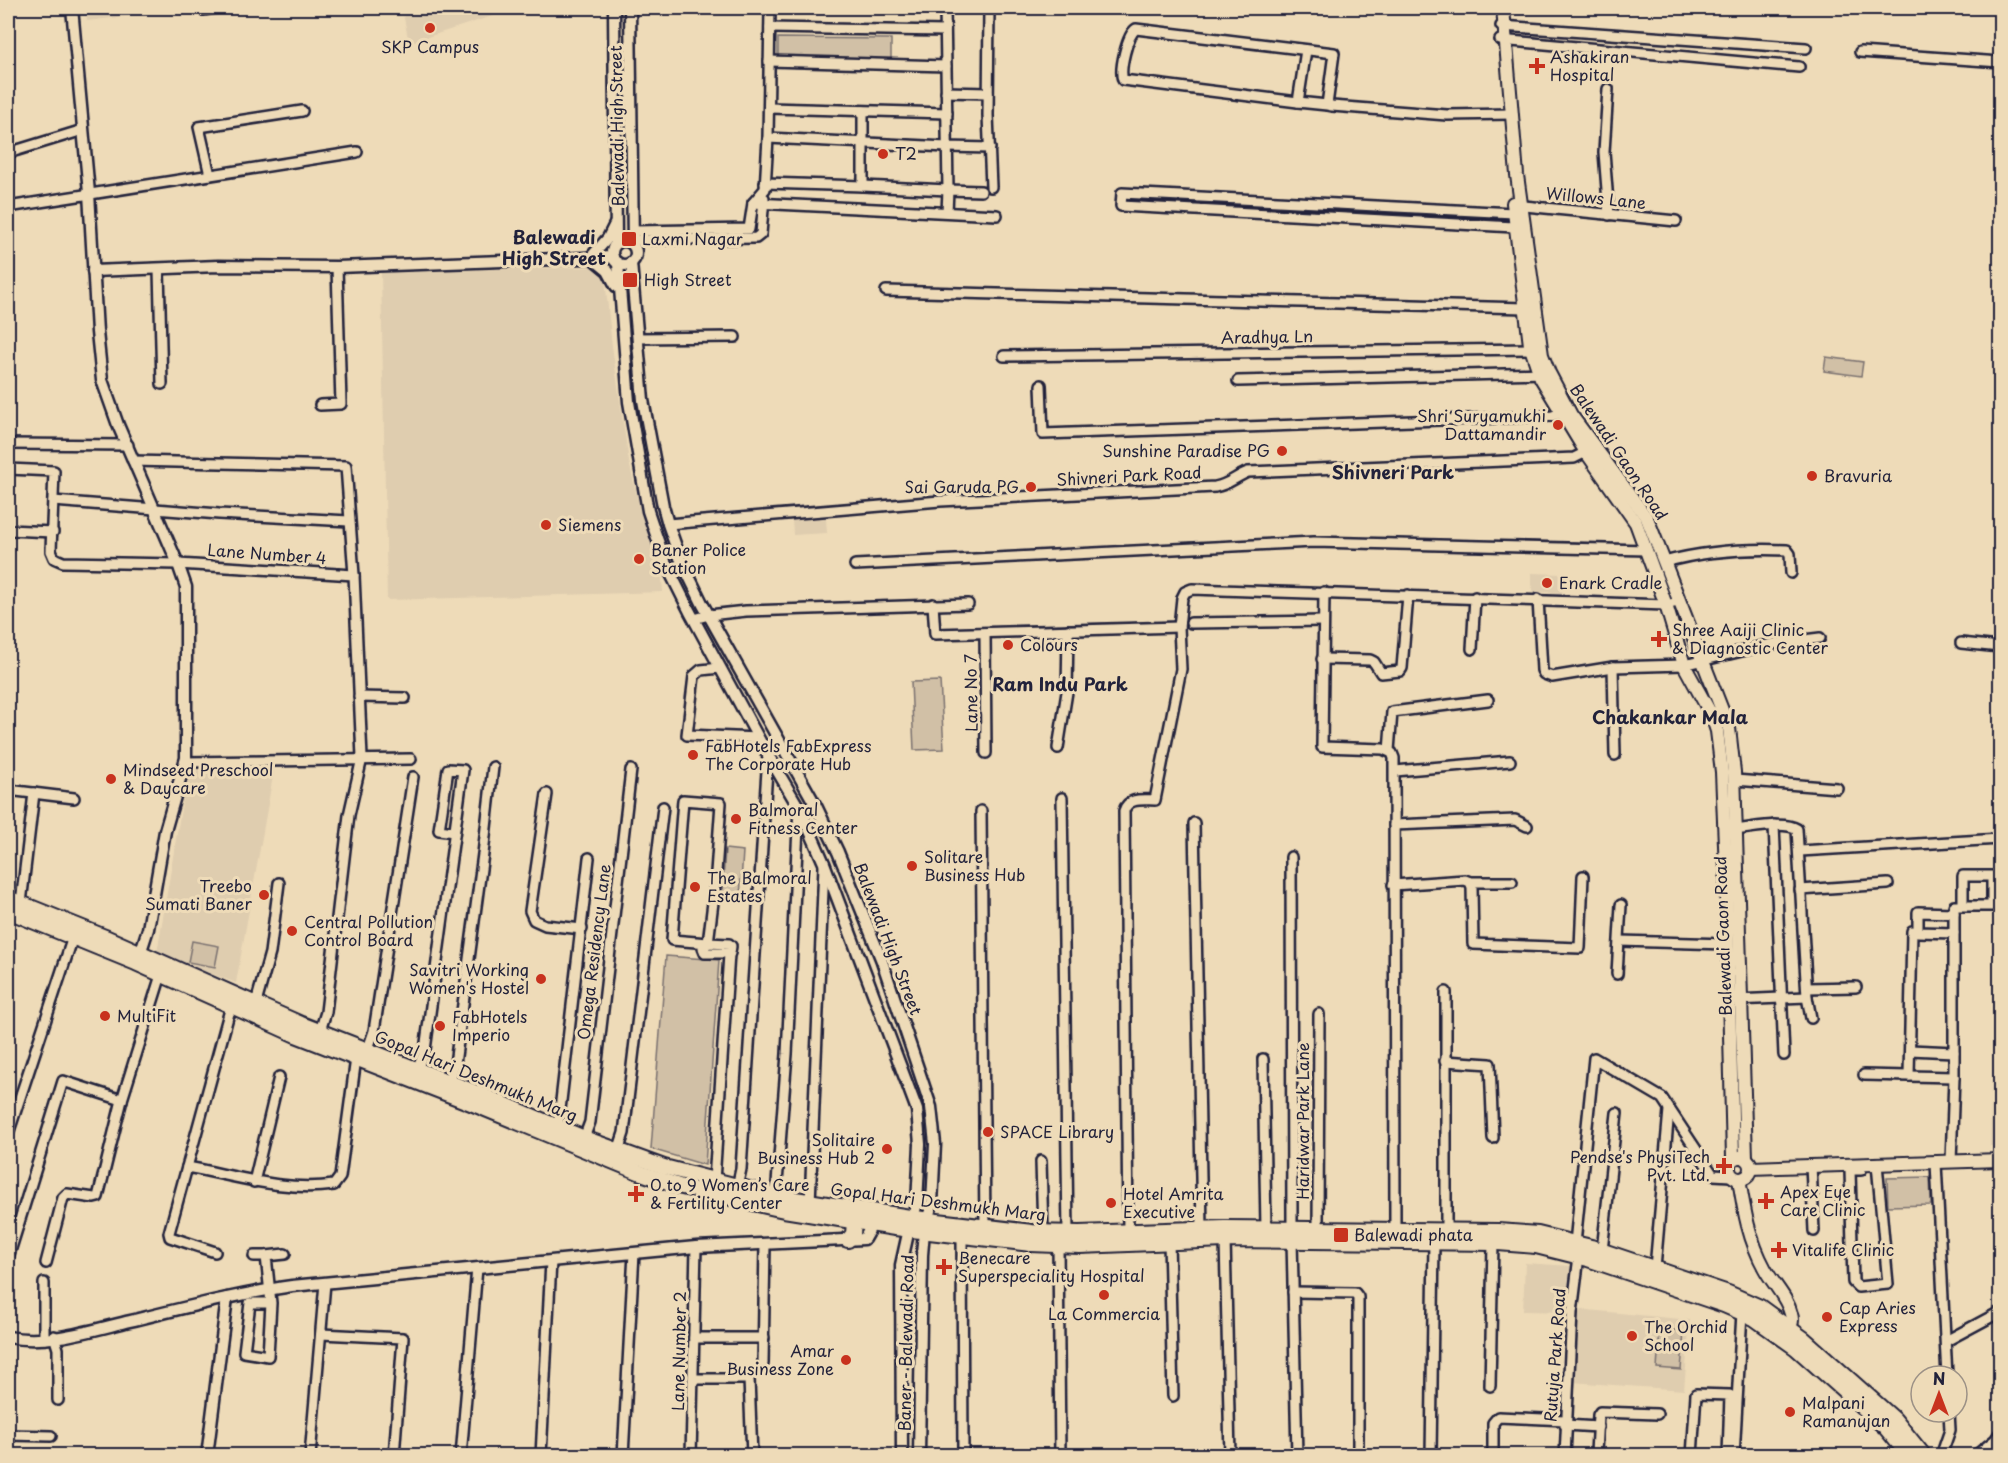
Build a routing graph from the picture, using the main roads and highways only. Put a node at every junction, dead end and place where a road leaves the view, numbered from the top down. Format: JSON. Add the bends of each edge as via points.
{"nodes":[{"id":1,"x":1497,"y":8,"type":"edge"},
{"id":2,"x":1503,"y":8,"type":"edge"},
{"id":3,"x":1502,"y":26,"type":"junction"},
{"id":4,"x":1516,"y":208,"type":"junction"},
{"id":5,"x":1544,"y":373,"type":"junction"},
{"id":6,"x":1672,"y":603,"type":"junction"},
{"id":7,"x":1730,"y":830,"type":"junction"},
{"id":8,"x":14,"y":900,"type":"edge"},
{"id":9,"x":8,"y":911,"type":"edge"},
{"id":10,"x":138,"y":958,"type":"junction"},
{"id":11,"x":1735,"y":1000,"type":"junction"},
{"id":12,"x":1733,"y":1158,"type":"junction"},
{"id":13,"x":2001,"y":1160,"type":"edge"},
{"id":14,"x":1749,"y":1163,"type":"junction"},
{"id":15,"x":1735,"y":1177,"type":"junction"},
{"id":16,"x":854,"y":1222,"type":"junction"},
{"id":17,"x":911,"y":1224,"type":"junction"},
{"id":18,"x":926,"y":1226,"type":"junction"},
{"id":19,"x":1194,"y":1233,"type":"junction"},
{"id":20,"x":1292,"y":1234,"type":"junction"},
{"id":21,"x":848,"y":1240,"type":"road end"},
{"id":22,"x":1577,"y":1250,"type":"junction"},
{"id":23,"x":1762,"y":1316,"type":"junction"},
{"id":24,"x":1787,"y":1332,"type":"junction"},
{"id":25,"x":1909,"y":1455,"type":"edge"},
{"id":26,"x":1924,"y":1455,"type":"edge"}],
"edges":[{"from":1,"to":3,"type":"main road","name":"Balewadi Gaon Road"},
{"from":2,"to":3,"type":"main road","name":"Balewadi Gaon Road"},
{"from":3,"to":4,"type":"main road","name":"Balewadi Gaon Road"},
{"from":4,"to":5,"type":"main road","name":"Balewadi Gaon Road"},
{"from":4,"to":5,"type":"main road","name":"Balewadi Gaon Road","via":[[1514,227],[1531,349]]},
{"from":5,"to":6,"type":"main road","name":"Balewadi Gaon Road","via":[[1562,413],[1636,523]]},
{"from":5,"to":6,"type":"main road","name":"Balewadi Gaon Road","via":[[1647,518],[1664,562]]},
{"from":6,"to":7,"type":"main road","name":"Balewadi Gaon Road","via":[[1684,665],[1717,731]]},
{"from":6,"to":7,"type":"main road","name":"Balewadi Gaon Road","via":[[1702,660],[1729,728],[1735,780]]},
{"from":7,"to":11,"type":"main road","name":"Balewadi Gaon Road"},
{"from":7,"to":11,"type":"main road","name":"Balewadi Gaon Road","via":[[1727,944]]},
{"from":8,"to":10,"type":"main road","name":"Gopal Hari Deshmukh Marg"},
{"from":9,"to":10,"type":"main road","name":"Gopal Hari Deshmukh Marg"},
{"from":10,"to":16,"type":"main road","name":"Gopal Hari Deshmukh Marg","via":[[161,975],[296,1035],[619,1165],[681,1187]]},
{"from":10,"to":17,"type":"main road","name":"Gopal Hari Deshmukh Marg","via":[[664,1167],[737,1187]]},
{"from":11,"to":12,"type":"main road","name":"Balewadi Gaon Road"},
{"from":11,"to":14,"type":"main road","name":"Balewadi Gaon Road"},
{"from":12,"to":14,"type":"main road","via":[[1740,1156]]},
{"from":12,"to":15,"type":"main road","via":[[1728,1167]]},
{"from":13,"to":14,"type":"main road","via":[[1878,1167]]},
{"from":14,"to":15,"type":"main road","via":[[1748,1176]]},
{"from":15,"to":24,"type":"main road","via":[[1753,1242],[1792,1315]]},
{"from":16,"to":17,"type":"main road","name":"Gopal Hari Deshmukh Marg"},
{"from":16,"to":21,"type":"main road"},
{"from":17,"to":18,"type":"main road","name":"Gopal Hari Deshmukh Marg"},
{"from":18,"to":19,"type":"main road","name":"Gopal Hari Deshmukh Marg","via":[[1044,1233]]},
{"from":18,"to":19,"type":"main road","name":"Gopal Hari Deshmukh Marg","via":[[962,1237],[1058,1245],[1169,1242]]},
{"from":19,"to":20,"type":"main road","name":"Gopal Hari Deshmukh Marg","via":[[1266,1228]]},
{"from":19,"to":20,"type":"main road","name":"Gopal Hari Deshmukh Marg","via":[[1225,1240]]},
{"from":20,"to":22,"type":"main road","name":"Gopal Hari Deshmukh Marg"},
{"from":20,"to":22,"type":"main road","name":"Gopal Hari Deshmukh Marg","via":[[1318,1228],[1519,1232]]},
{"from":22,"to":23,"type":"main road","name":"Gopal Hari Deshmukh Marg"},
{"from":22,"to":23,"type":"main road","name":"Gopal Hari Deshmukh Marg","via":[[1602,1251],[1728,1293]]},
{"from":23,"to":24,"type":"main road","name":"Gopal Hari Deshmukh Marg"},
{"from":24,"to":25,"type":"main road","name":"Gopal Hari Deshmukh Marg"},
{"from":24,"to":26,"type":"main road","name":"Gopal Hari Deshmukh Marg","via":[[1894,1419]]}]}
